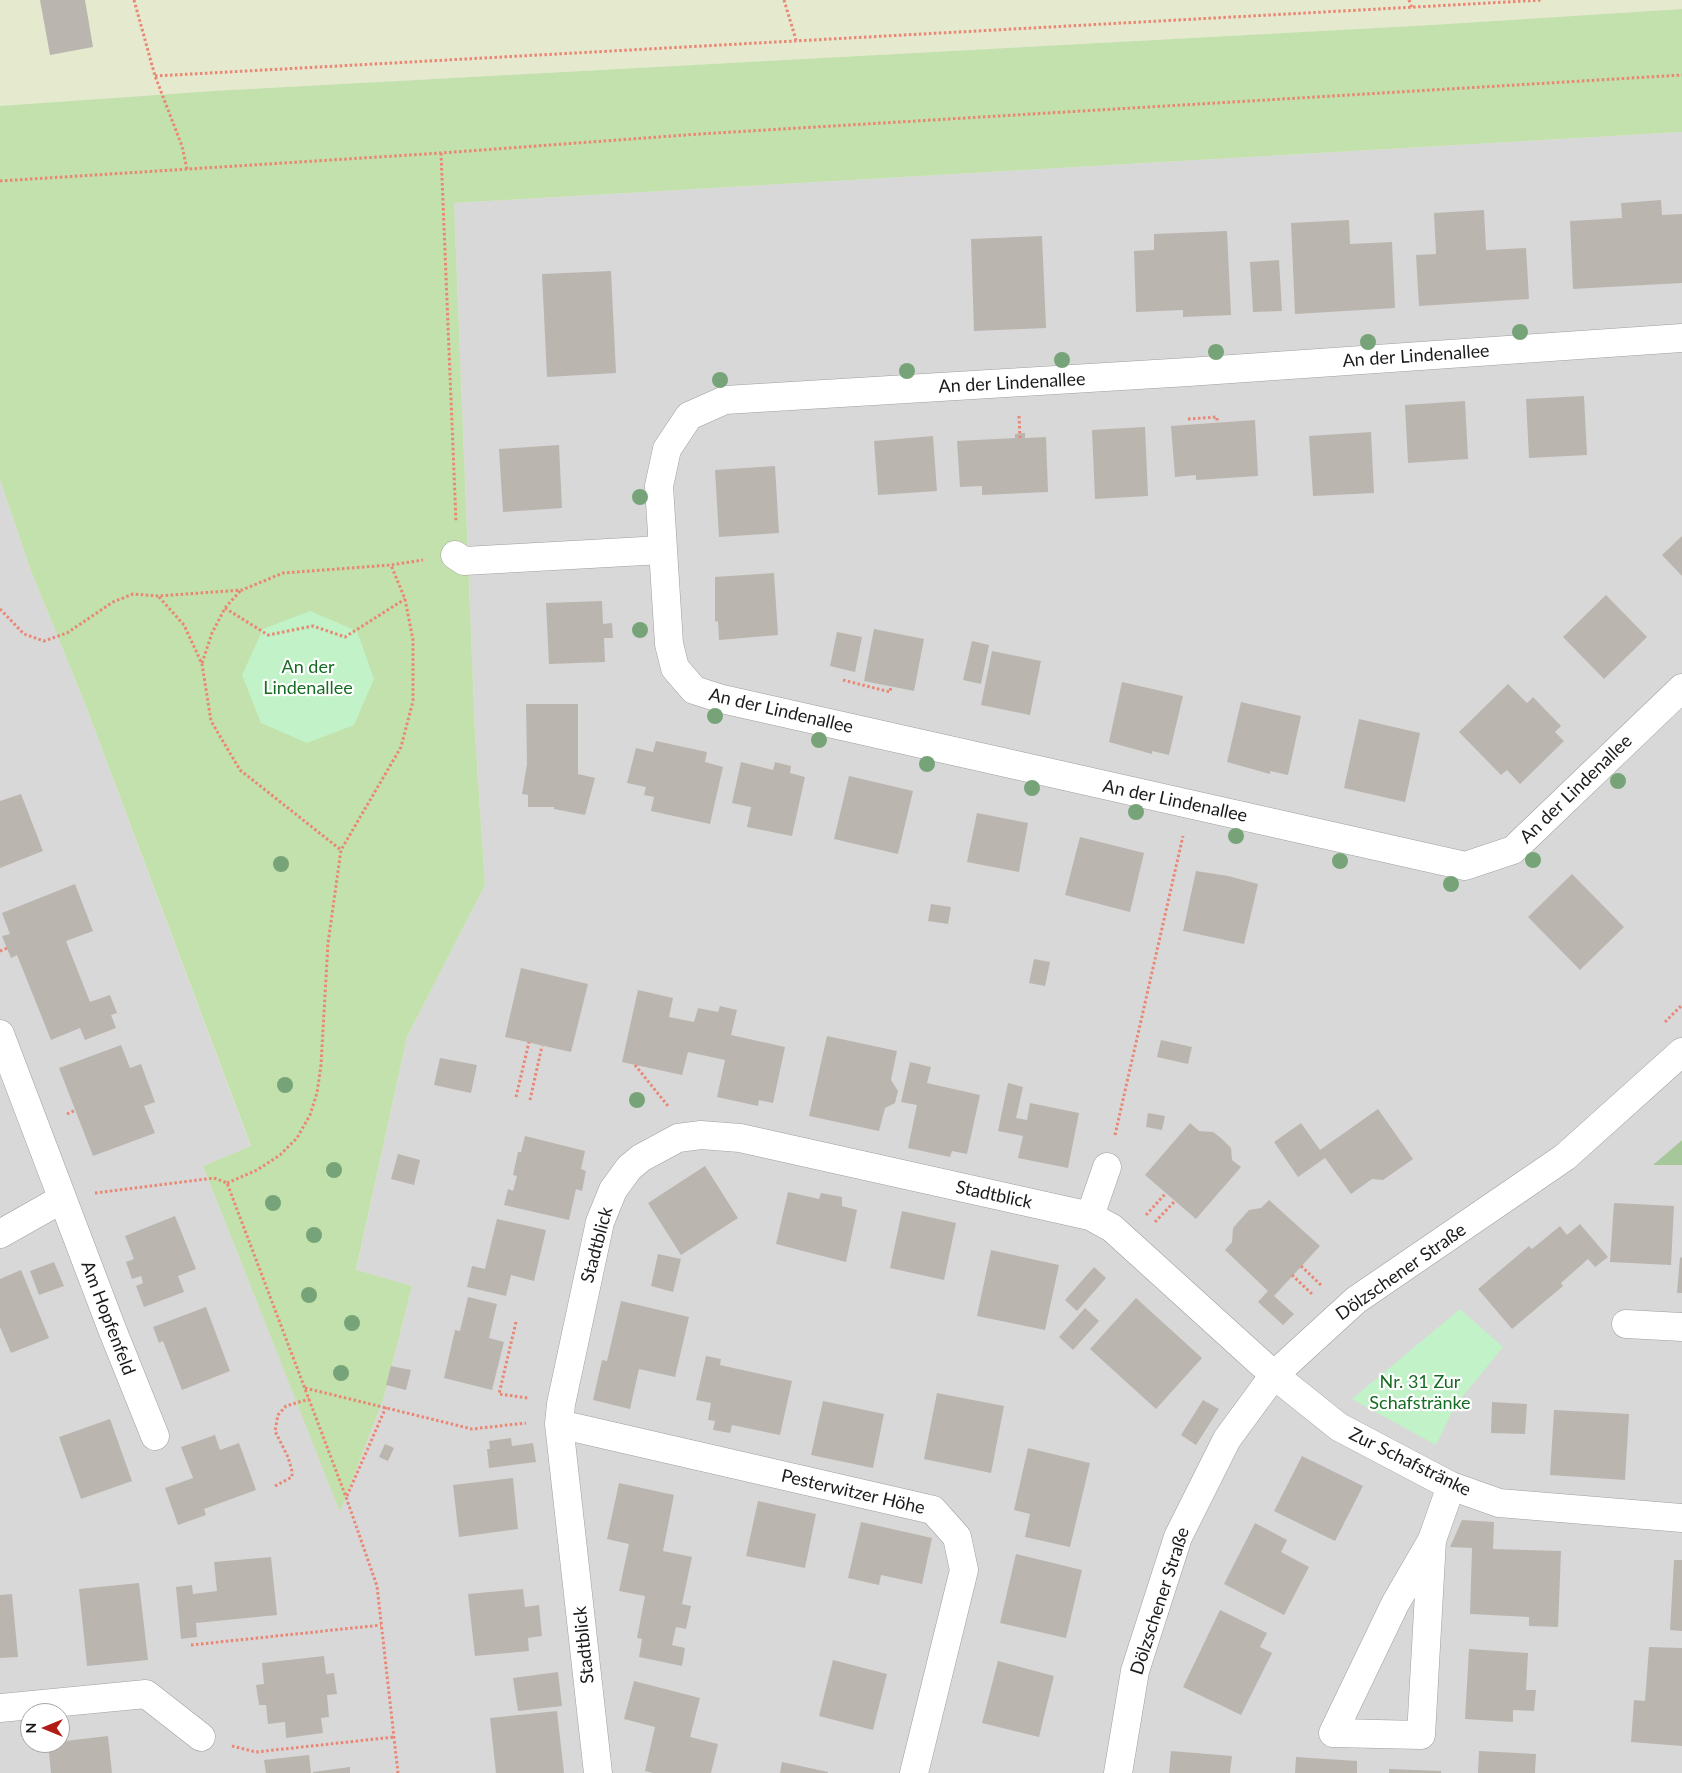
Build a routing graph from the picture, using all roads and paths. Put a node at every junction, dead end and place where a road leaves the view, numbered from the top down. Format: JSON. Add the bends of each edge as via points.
{"nodes":[{"id":1,"x":134,"y":0,"type":"edge"},
{"id":2,"x":784,"y":0,"type":"edge"},
{"id":3,"x":1409,"y":0,"type":"edge"},
{"id":4,"x":1543,"y":0,"type":"edge"},
{"id":5,"x":1412,"y":8,"type":"junction"},
{"id":6,"x":796,"y":40,"type":"junction"},
{"id":7,"x":154,"y":76,"type":"junction"},
{"id":8,"x":1682,"y":76,"type":"edge"},
{"id":9,"x":441,"y":153,"type":"junction"},
{"id":10,"x":187,"y":169,"type":"junction"},
{"id":11,"x":0,"y":181,"type":"edge"},
{"id":12,"x":1682,"y":338,"type":"edge"},
{"id":13,"x":1019,"y":414,"type":"dead end"},
{"id":14,"x":1188,"y":419,"type":"dead end"},
{"id":15,"x":1217,"y":423,"type":"dead end"},
{"id":16,"x":1020,"y":438,"type":"dead end"},
{"id":17,"x":456,"y":527,"type":"dead end"},
{"id":18,"x":662,"y":550,"type":"junction"},
{"id":19,"x":455,"y":555,"type":"dead end"},
{"id":20,"x":242,"y":590,"type":"junction"},
{"id":21,"x":158,"y":596,"type":"junction"},
{"id":22,"x":405,"y":599,"type":"junction"},
{"id":23,"x":225,"y":608,"type":"junction"},
{"id":24,"x":0,"y":609,"type":"edge"},
{"id":25,"x":202,"y":664,"type":"junction"},
{"id":26,"x":843,"y":680,"type":"dead end"},
{"id":27,"x":891,"y":686,"type":"dead end"},
{"id":28,"x":1682,"y":688,"type":"edge"},
{"id":29,"x":1190,"y":805,"type":"junction"},
{"id":30,"x":341,"y":850,"type":"junction"},
{"id":31,"x":7,"y":948,"type":"dead end"},
{"id":32,"x":0,"y":951,"type":"edge"},
{"id":33,"x":0,"y":1034,"type":"edge"},
{"id":34,"x":529,"y":1042,"type":"dead end"},
{"id":35,"x":542,"y":1046,"type":"dead end"},
{"id":36,"x":1682,"y":1052,"type":"edge"},
{"id":37,"x":635,"y":1065,"type":"dead end"},
{"id":38,"x":516,"y":1097,"type":"dead end"},
{"id":39,"x":530,"y":1100,"type":"dead end"},
{"id":40,"x":670,"y":1108,"type":"dead end"},
{"id":41,"x":1107,"y":1167,"type":"joint"},
{"id":42,"x":227,"y":1183,"type":"junction"},
{"id":43,"x":1166,"y":1192,"type":"dead end"},
{"id":44,"x":88,"y":1194,"type":"dead end"},
{"id":45,"x":62,"y":1199,"type":"junction"},
{"id":46,"x":1175,"y":1200,"type":"dead end"},
{"id":47,"x":1090,"y":1216,"type":"junction"},
{"id":48,"x":1144,"y":1218,"type":"dead end"},
{"id":49,"x":1152,"y":1225,"type":"dead end"},
{"id":50,"x":0,"y":1234,"type":"edge"},
{"id":51,"x":1301,"y":1266,"type":"dead end"},
{"id":52,"x":1292,"y":1275,"type":"dead end"},
{"id":53,"x":1324,"y":1288,"type":"dead end"},
{"id":54,"x":1312,"y":1295,"type":"dead end"},
{"id":55,"x":516,"y":1322,"type":"dead end"},
{"id":56,"x":1626,"y":1324,"type":"dead end"},
{"id":57,"x":1682,"y":1327,"type":"edge"},
{"id":58,"x":1274,"y":1374,"type":"junction"},
{"id":59,"x":304,"y":1388,"type":"junction"},
{"id":60,"x":309,"y":1399,"type":"junction"},
{"id":61,"x":533,"y":1399,"type":"dead end"},
{"id":62,"x":386,"y":1407,"type":"junction"},
{"id":63,"x":528,"y":1422,"type":"dead end"},
{"id":64,"x":559,"y":1424,"type":"junction"},
{"id":65,"x":155,"y":1436,"type":"dead end"},
{"id":66,"x":274,"y":1486,"type":"dead end"},
{"id":67,"x":1451,"y":1486,"type":"junction"},
{"id":68,"x":346,"y":1497,"type":"junction"},
{"id":69,"x":1682,"y":1518,"type":"edge"},
{"id":70,"x":1432,"y":1540,"type":"junction"},
{"id":71,"x":381,"y":1625,"type":"junction"},
{"id":72,"x":190,"y":1644,"type":"dead end"},
{"id":73,"x":0,"y":1708,"type":"edge"},
{"id":74,"x":201,"y":1736,"type":"dead end"},
{"id":75,"x":394,"y":1737,"type":"junction"},
{"id":76,"x":256,"y":1752,"type":"dead end"},
{"id":77,"x":398,"y":1773,"type":"edge"},
{"id":78,"x":598,"y":1773,"type":"edge"},
{"id":79,"x":914,"y":1773,"type":"edge"},
{"id":80,"x":1118,"y":1773,"type":"edge"}],
"edges":[{"from":1,"to":7,"type":"path"},
{"from":2,"to":6,"type":"path"},
{"from":3,"to":5,"type":"path"},
{"from":4,"to":5,"type":"path"},
{"from":5,"to":6,"type":"path"},
{"from":6,"to":7,"type":"path"},
{"from":7,"to":10,"type":"path","via":[[182,146]]},
{"from":8,"to":9,"type":"path","via":[[699,134]]},
{"from":9,"to":10,"type":"path"},
{"from":9,"to":17,"type":"path"},
{"from":10,"to":11,"type":"path"},
{"from":12,"to":18,"type":"street","name":"An der Lindenallee","via":[[725,400],[689,416],[667,450],[659,486]]},
{"from":13,"to":16,"type":"path"},
{"from":14,"to":15,"type":"path","via":[[1217,417]]},
{"from":18,"to":19,"type":"street","via":[[464,561]]},
{"from":18,"to":29,"type":"street","name":"An der Lindenallee","via":[[669,644],[676,668],[694,690]]},
{"from":20,"to":21,"type":"path"},
{"from":20,"to":22,"type":"path","via":[[283,573],[391,565]]},
{"from":20,"to":23,"type":"path"},
{"from":21,"to":24,"type":"path","via":[[133,594],[114,602],[67,634],[44,641],[24,634]]},
{"from":21,"to":25,"type":"path","via":[[184,625]]},
{"from":22,"to":23,"type":"path","via":[[345,637],[313,626],[268,635]]},
{"from":22,"to":30,"type":"path","via":[[413,640],[413,701],[401,747]]},
{"from":23,"to":25,"type":"path","via":[[212,633]]},
{"from":25,"to":30,"type":"path","via":[[211,721],[240,770]]},
{"from":26,"to":27,"type":"path","via":[[890,692]]},
{"from":28,"to":29,"type":"street","name":"An der Lindenallee","via":[[1514,850],[1466,866]]},
{"from":29,"to":41,"type":"path"},
{"from":30,"to":42,"type":"path","via":[[328,943],[318,1093],[297,1138],[280,1155],[257,1170]]},
{"from":31,"to":32,"type":"path"},
{"from":33,"to":45,"type":"street","name":"Am Hopfenfeld"},
{"from":34,"to":38,"type":"path"},
{"from":35,"to":39,"type":"path"},
{"from":36,"to":58,"type":"street","name":"Dölzschener Straße","via":[[1565,1157],[1356,1300]]},
{"from":37,"to":40,"type":"path"},
{"from":41,"to":47,"type":"street"},
{"from":42,"to":44,"type":"path","via":[[214,1178]]},
{"from":42,"to":59,"type":"path"},
{"from":43,"to":48,"type":"path"},
{"from":45,"to":50,"type":"street"},
{"from":45,"to":65,"type":"street","name":"Am Hopfenfeld"},
{"from":46,"to":49,"type":"path"},
{"from":47,"to":58,"type":"street","name":"Stadtblick","via":[[1112,1228]]},
{"from":47,"to":64,"type":"street","name":"Stadtblick","via":[[740,1138],[701,1135],[678,1138],[641,1158],[613,1190],[598,1231]]},
{"from":51,"to":53,"type":"path"},
{"from":52,"to":54,"type":"path"},
{"from":55,"to":61,"type":"path","via":[[499,1394]]},
{"from":56,"to":57,"type":"street"},
{"from":58,"to":67,"type":"street","name":"Zur Schafstränke","via":[[1338,1427]]},
{"from":58,"to":80,"type":"street","name":"Dölzschener Straße","via":[[1227,1440],[1178,1537],[1135,1671]]},
{"from":59,"to":60,"type":"path"},
{"from":59,"to":62,"type":"path"},
{"from":60,"to":66,"type":"path","via":[[286,1406],[278,1415],[274,1431],[288,1457],[292,1477]]},
{"from":60,"to":68,"type":"path"},
{"from":62,"to":63,"type":"path","via":[[472,1429]]},
{"from":62,"to":68,"type":"path"},
{"from":64,"to":78,"type":"street","name":"Stadtblick"},
{"from":64,"to":79,"type":"street","name":"Pesterwitzer Höhe","via":[[933,1510],[957,1537],[964,1570]]},
{"from":67,"to":69,"type":"street","name":"Zur Schafstränke","via":[[1499,1503]]},
{"from":67,"to":70,"type":"street"},
{"from":68,"to":71,"type":"path","via":[[377,1586]]},
{"from":70,"to":70,"type":"street","via":[[1395,1604],[1334,1732],[1421,1735]]},
{"from":71,"to":72,"type":"path"},
{"from":71,"to":75,"type":"path"},
{"from":73,"to":74,"type":"street","via":[[146,1694]]},
{"from":75,"to":76,"type":"path"},
{"from":75,"to":77,"type":"path"}]}
